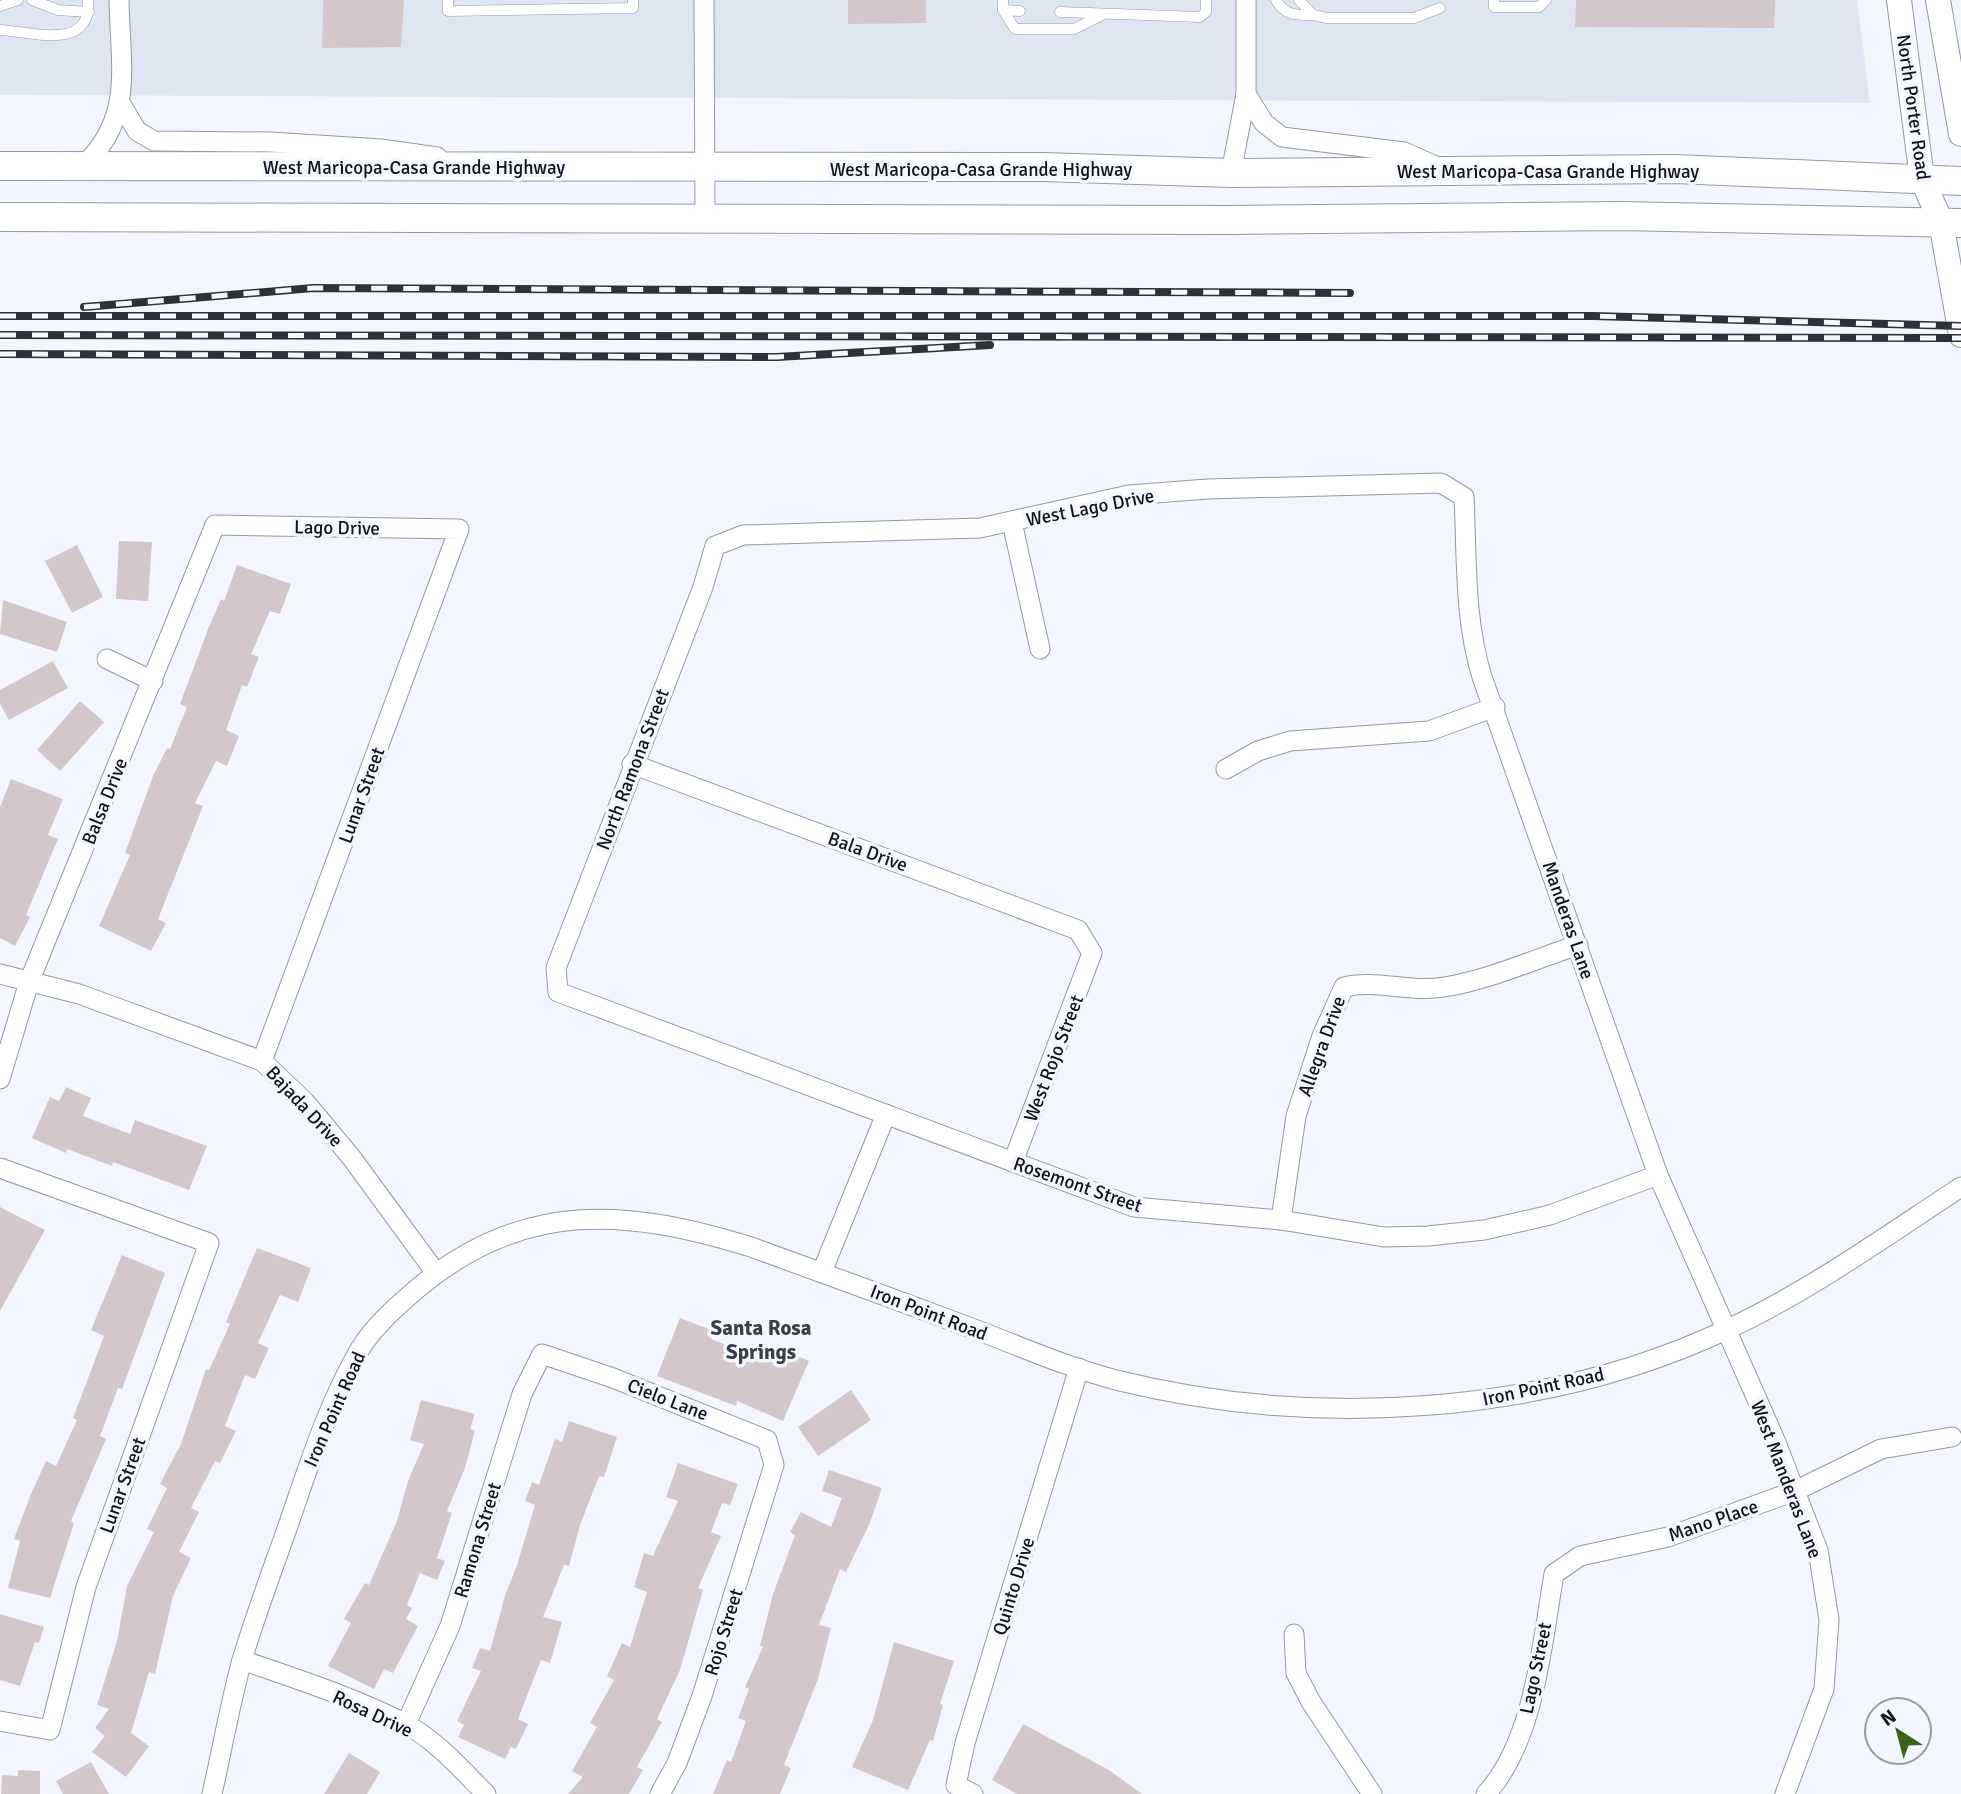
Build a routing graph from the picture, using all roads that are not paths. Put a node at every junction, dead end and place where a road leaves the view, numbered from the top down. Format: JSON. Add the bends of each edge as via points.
{"nodes":[{"id":1,"x":18,"y":0,"type":"edge"},
{"id":2,"x":32,"y":0,"type":"edge"},
{"id":3,"x":119,"y":0,"type":"edge"},
{"id":4,"x":447,"y":0,"type":"edge"},
{"id":5,"x":633,"y":0,"type":"edge"},
{"id":6,"x":704,"y":0,"type":"edge"},
{"id":7,"x":1206,"y":0,"type":"edge"},
{"id":8,"x":1246,"y":0,"type":"edge"},
{"id":9,"x":1276,"y":0,"type":"edge"},
{"id":10,"x":1299,"y":0,"type":"edge"},
{"id":11,"x":1494,"y":0,"type":"edge"},
{"id":12,"x":1546,"y":0,"type":"edge"},
{"id":13,"x":1899,"y":0,"type":"edge"},
{"id":14,"x":1938,"y":0,"type":"edge"},
{"id":15,"x":1003,"y":5,"type":"edge"},
{"id":16,"x":0,"y":6,"type":"edge"},
{"id":17,"x":88,"y":7,"type":"edge"},
{"id":18,"x":1440,"y":8,"type":"dead end"},
{"id":19,"x":1020,"y":11,"type":"dead end"},
{"id":20,"x":1060,"y":12,"type":"dead end"},
{"id":21,"x":1102,"y":15,"type":"junction"},
{"id":22,"x":1314,"y":15,"type":"junction"},
{"id":23,"x":0,"y":30,"type":"edge"},
{"id":24,"x":1246,"y":94,"type":"junction"},
{"id":25,"x":121,"y":104,"type":"junction"},
{"id":26,"x":1961,"y":134,"type":"edge"},
{"id":27,"x":0,"y":166,"type":"edge"},
{"id":28,"x":82,"y":167,"type":"junction"},
{"id":29,"x":480,"y":167,"type":"junction"},
{"id":30,"x":706,"y":169,"type":"junction"},
{"id":31,"x":1447,"y":171,"type":"junction"},
{"id":32,"x":1231,"y":173,"type":"junction"},
{"id":33,"x":1922,"y":179,"type":"junction"},
{"id":34,"x":1961,"y":181,"type":"edge"},
{"id":35,"x":0,"y":217,"type":"edge"},
{"id":36,"x":705,"y":219,"type":"junction"},
{"id":37,"x":1951,"y":222,"type":"edge"},
{"id":38,"x":1961,"y":335,"type":"edge"},
{"id":39,"x":1464,"y":497,"type":"joint"},
{"id":40,"x":1012,"y":522,"type":"junction"},
{"id":41,"x":215,"y":525,"type":"joint"},
{"id":42,"x":459,"y":529,"type":"joint"},
{"id":43,"x":715,"y":546,"type":"joint"},
{"id":44,"x":1040,"y":649,"type":"dead end"},
{"id":45,"x":107,"y":659,"type":"dead end"},
{"id":46,"x":153,"y":681,"type":"junction"},
{"id":47,"x":1495,"y":707,"type":"junction"},
{"id":48,"x":632,"y":764,"type":"junction"},
{"id":49,"x":1226,"y":769,"type":"dead end"},
{"id":50,"x":1578,"y":945,"type":"junction"},
{"id":51,"x":1092,"y":953,"type":"joint"},
{"id":52,"x":0,"y":974,"type":"edge"},
{"id":53,"x":29,"y":982,"type":"junction"},
{"id":54,"x":558,"y":992,"type":"joint"},
{"id":55,"x":262,"y":1061,"type":"junction"},
{"id":56,"x":0,"y":1079,"type":"edge"},
{"id":57,"x":886,"y":1114,"type":"junction"},
{"id":58,"x":1013,"y":1162,"type":"junction"},
{"id":59,"x":0,"y":1168,"type":"edge"},
{"id":60,"x":1658,"y":1175,"type":"junction"},
{"id":61,"x":1961,"y":1187,"type":"edge"},
{"id":62,"x":1281,"y":1220,"type":"junction"},
{"id":63,"x":822,"y":1272,"type":"junction"},
{"id":64,"x":436,"y":1273,"type":"junction"},
{"id":65,"x":1726,"y":1330,"type":"junction"},
{"id":66,"x":542,"y":1354,"type":"joint"},
{"id":67,"x":1079,"y":1368,"type":"junction"},
{"id":68,"x":1951,"y":1437,"type":"dead end"},
{"id":69,"x":774,"y":1465,"type":"joint"},
{"id":70,"x":1794,"y":1491,"type":"junction"},
{"id":71,"x":1554,"y":1574,"type":"joint"},
{"id":72,"x":1294,"y":1634,"type":"dead end"},
{"id":73,"x":242,"y":1660,"type":"junction"},
{"id":74,"x":0,"y":1721,"type":"edge"},
{"id":75,"x":406,"y":1724,"type":"junction"},
{"id":76,"x":212,"y":1794,"type":"edge"},
{"id":77,"x":486,"y":1794,"type":"edge"},
{"id":78,"x":660,"y":1794,"type":"edge"},
{"id":79,"x":974,"y":1794,"type":"edge"},
{"id":80,"x":1372,"y":1794,"type":"edge"},
{"id":81,"x":1486,"y":1794,"type":"edge"},
{"id":82,"x":1785,"y":1794,"type":"edge"}],
"edges":[{"from":1,"to":16,"type":"lane"},
{"from":2,"to":17,"type":"lane","via":[[58,10]]},
{"from":3,"to":25,"type":"street"},
{"from":4,"to":5,"type":"lane","via":[[448,12],[633,8]]},
{"from":6,"to":30,"type":"street"},
{"from":7,"to":21,"type":"lane","via":[[1206,12],[1199,18]]},
{"from":8,"to":24,"type":"street"},
{"from":9,"to":22,"type":"lane","via":[[1292,15]]},
{"from":10,"to":22,"type":"lane"},
{"from":11,"to":12,"type":"lane","via":[[1494,7],[1539,7]]},
{"from":13,"to":33,"type":"street","name":"North Porter Road"},
{"from":14,"to":26,"type":"street","name":"North Porter Road"},
{"from":15,"to":19,"type":"lane"},
{"from":15,"to":21,"type":"lane","via":[[1015,29],[1074,29]]},
{"from":17,"to":23,"type":"lane","via":[[78,32]]},
{"from":18,"to":22,"type":"lane","via":[[1415,18]]},
{"from":20,"to":21,"type":"lane"},
{"from":24,"to":31,"type":"street","via":[[1264,123],[1282,137],[1404,152]]},
{"from":24,"to":32,"type":"street"},
{"from":25,"to":28,"type":"street","via":[[101,149]]},
{"from":25,"to":29,"type":"street","via":[[137,131],[154,141],[368,148]]},
{"from":27,"to":28,"type":"main road","name":"West Maricopa-Casa Grande Highway"},
{"from":28,"to":29,"type":"main road","name":"West Maricopa-Casa Grande Highway"},
{"from":29,"to":30,"type":"main road","name":"West Maricopa-Casa Grande Highway"},
{"from":30,"to":32,"type":"main road","name":"West Maricopa-Casa Grande Highway","via":[[1043,167]]},
{"from":30,"to":36,"type":"street"},
{"from":31,"to":32,"type":"main road","name":"West Maricopa-Casa Grande Highway"},
{"from":31,"to":33,"type":"main road","name":"West Maricopa-Casa Grande Highway","via":[[1675,169]]},
{"from":33,"to":34,"type":"main road","name":"West Maricopa-Casa Grande Highway"},
{"from":33,"to":37,"type":"street","name":"North Porter Road"},
{"from":35,"to":36,"type":"main road"},
{"from":36,"to":37,"type":"main road","via":[[1619,216]]},
{"from":37,"to":38,"type":"street","name":"North Porter Road"},
{"from":39,"to":40,"type":"street","name":"West Lago Drive","via":[[1441,483],[1208,489],[1129,495]]},
{"from":39,"to":47,"type":"street","name":"Manderas Lane","via":[[1474,650]]},
{"from":40,"to":43,"type":"street","name":"West Lago Drive","via":[[980,528],[743,535]]},
{"from":40,"to":44,"type":"street"},
{"from":41,"to":42,"type":"street","name":"Lago Drive"},
{"from":41,"to":46,"type":"street","name":"Balsa Drive"},
{"from":42,"to":55,"type":"street","name":"Lunar Street"},
{"from":43,"to":48,"type":"street","name":"North Ramona Street","via":[[704,587]]},
{"from":45,"to":46,"type":"street"},
{"from":46,"to":53,"type":"street","name":"Balsa Drive"},
{"from":47,"to":49,"type":"street","via":[[1429,731],[1290,741],[1258,751]]},
{"from":47,"to":50,"type":"street","name":"Manderas Lane"},
{"from":48,"to":51,"type":"street","name":"Bala Drive","via":[[1078,930]]},
{"from":48,"to":54,"type":"street","name":"North Ramona Street","via":[[556,968]]},
{"from":50,"to":60,"type":"street","name":"Manderas Lane"},
{"from":50,"to":62,"type":"street","name":"Allegra Drive","via":[[1445,988],[1408,990],[1362,982],[1344,987],[1322,1036],[1296,1116]]},
{"from":51,"to":58,"type":"street","name":"West Rojo Street"},
{"from":52,"to":53,"type":"street","name":"Bajada Drive"},
{"from":53,"to":55,"type":"street","name":"Bajada Drive","via":[[79,994]]},
{"from":53,"to":56,"type":"street","name":"Balsa Drive"},
{"from":54,"to":57,"type":"street","name":"Rosemont Street"},
{"from":55,"to":64,"type":"street","name":"Bajada Drive","via":[[305,1102],[351,1157]]},
{"from":57,"to":58,"type":"street","name":"Rosemont Street"},
{"from":57,"to":63,"type":"street"},
{"from":58,"to":62,"type":"street","name":"Rosemont Street","via":[[1135,1207]]},
{"from":59,"to":74,"type":"street","name":"Lunar Street","via":[[209,1243],[86,1587],[50,1730]]},
{"from":60,"to":62,"type":"street","name":"Rosemont Street","via":[[1550,1216],[1484,1230],[1384,1237]]},
{"from":60,"to":65,"type":"street","name":"Manderas Lane"},
{"from":61,"to":65,"type":"street","name":"Iron Point Road","via":[[1845,1263]]},
{"from":63,"to":64,"type":"street","name":"Iron Point Road","via":[[691,1229],[638,1219],[571,1219],[504,1237]]},
{"from":63,"to":67,"type":"street","name":"Iron Point Road"},
{"from":64,"to":73,"type":"street","name":"Iron Point Road","via":[[398,1305],[361,1347],[312,1454]]},
{"from":65,"to":67,"type":"street","name":"Iron Point Road","via":[[1638,1365],[1497,1400],[1388,1407],[1255,1404],[1117,1380]]},
{"from":65,"to":70,"type":"street","name":"West Manderas Lane"},
{"from":66,"to":69,"type":"street","name":"Cielo Lane","via":[[767,1440]]},
{"from":66,"to":75,"type":"street","name":"Ramona Street","via":[[522,1394],[450,1626]]},
{"from":67,"to":79,"type":"street","name":"Quinto Drive","via":[[965,1743],[956,1785]]},
{"from":68,"to":70,"type":"street","name":"Mano Place","via":[[1881,1449]]},
{"from":69,"to":78,"type":"street","name":"Rojo Street","via":[[702,1696]]},
{"from":70,"to":71,"type":"street","name":"Mano Place","via":[[1668,1537],[1580,1556]]},
{"from":70,"to":82,"type":"street","name":"West Manderas Lane","via":[[1818,1550],[1829,1620],[1824,1689]]},
{"from":71,"to":81,"type":"street","name":"Lago Street","via":[[1532,1700],[1509,1760]]},
{"from":72,"to":80,"type":"street","via":[[1296,1673]]},
{"from":73,"to":75,"type":"street","name":"Rosa Drive"},
{"from":73,"to":76,"type":"street","name":"Iron Point Road"},
{"from":75,"to":77,"type":"street","name":"Rosa Drive"}]}
